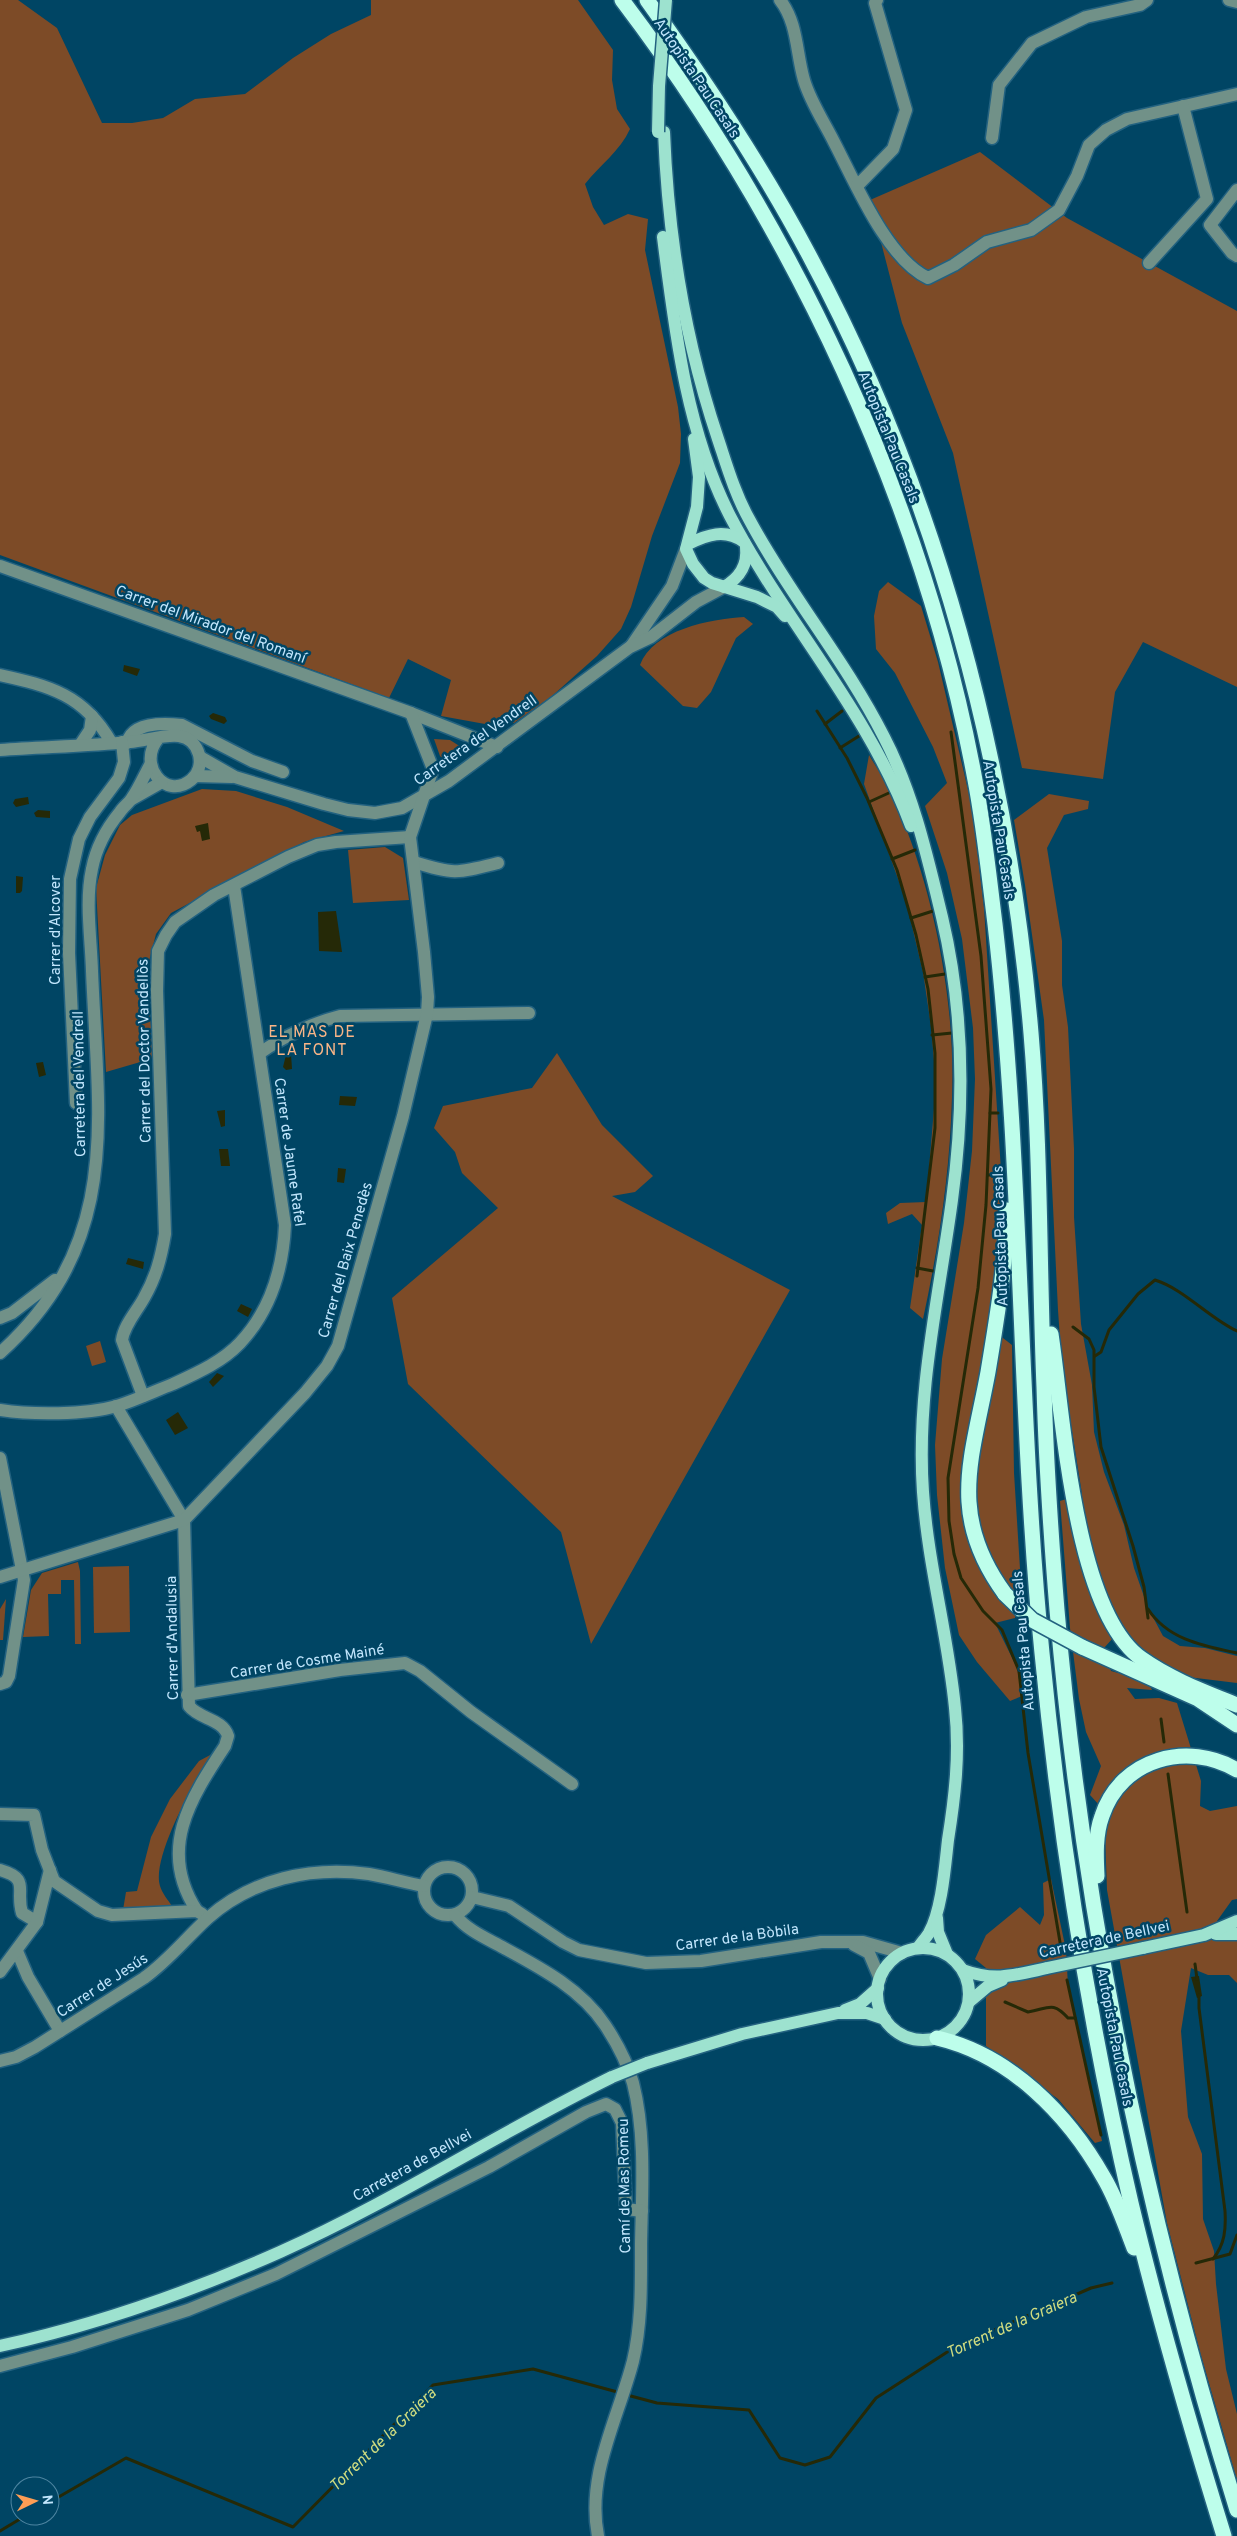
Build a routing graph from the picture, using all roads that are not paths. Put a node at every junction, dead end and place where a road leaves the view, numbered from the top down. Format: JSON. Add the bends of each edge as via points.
{"nodes":[{"id":1,"x":622,"y":0,"type":"edge"},
{"id":2,"x":648,"y":0,"type":"edge"},
{"id":3,"x":666,"y":0,"type":"edge"},
{"id":4,"x":672,"y":0,"type":"edge"},
{"id":5,"x":780,"y":0,"type":"edge"},
{"id":6,"x":877,"y":0,"type":"edge"},
{"id":7,"x":1147,"y":0,"type":"edge"},
{"id":8,"x":1229,"y":0,"type":"edge"},
{"id":9,"x":1237,"y":2,"type":"edge"},
{"id":10,"x":1237,"y":94,"type":"edge"},
{"id":11,"x":1183,"y":106,"type":"junction"},
{"id":12,"x":661,"y":132,"type":"junction"},
{"id":13,"x":992,"y":138,"type":"dead end"},
{"id":14,"x":857,"y":186,"type":"junction"},
{"id":15,"x":1237,"y":190,"type":"edge"},
{"id":16,"x":663,"y":237,"type":"junction"},
{"id":17,"x":1237,"y":256,"type":"edge"},
{"id":18,"x":1149,"y":263,"type":"dead end"},
{"id":19,"x":713,"y":424,"type":"junction"},
{"id":20,"x":746,"y":544,"type":"junction"},
{"id":21,"x":687,"y":546,"type":"junction"},
{"id":22,"x":0,"y":566,"type":"edge"},
{"id":23,"x":724,"y":588,"type":"junction"},
{"id":24,"x":802,"y":634,"type":"junction"},
{"id":25,"x":824,"y":638,"type":"junction"},
{"id":26,"x":630,"y":647,"type":"junction"},
{"id":27,"x":0,"y":675,"type":"edge"},
{"id":28,"x":412,"y":713,"type":"junction"},
{"id":29,"x":92,"y":716,"type":"junction"},
{"id":30,"x":158,"y":739,"type":"junction"},
{"id":31,"x":120,"y":742,"type":"junction"},
{"id":32,"x":80,"y":745,"type":"junction"},
{"id":33,"x":497,"y":747,"type":"junction"},
{"id":34,"x":0,"y":750,"type":"edge"},
{"id":35,"x":200,"y":758,"type":"junction"},
{"id":36,"x":150,"y":762,"type":"junction"},
{"id":37,"x":283,"y":772,"type":"dead end"},
{"id":38,"x":195,"y":776,"type":"junction"},
{"id":39,"x":235,"y":777,"type":"junction"},
{"id":40,"x":162,"y":782,"type":"junction"},
{"id":41,"x":425,"y":796,"type":"junction"},
{"id":42,"x":132,"y":799,"type":"junction"},
{"id":43,"x":410,"y":837,"type":"junction"},
{"id":44,"x":414,"y":862,"type":"junction"},
{"id":45,"x":498,"y":863,"type":"dead end"},
{"id":46,"x":929,"y":869,"type":"junction"},
{"id":47,"x":234,"y":886,"type":"junction"},
{"id":48,"x":529,"y":1013,"type":"dead end"},
{"id":49,"x":427,"y":1014,"type":"junction"},
{"id":50,"x":260,"y":1053,"type":"junction"},
{"id":51,"x":76,"y":1103,"type":"dead end"},
{"id":52,"x":1014,"y":1159,"type":"junction"},
{"id":53,"x":1042,"y":1270,"type":"junction"},
{"id":54,"x":64,"y":1271,"type":"junction"},
{"id":55,"x":0,"y":1318,"type":"edge"},
{"id":56,"x":0,"y":1353,"type":"edge"},
{"id":57,"x":143,"y":1396,"type":"junction"},
{"id":58,"x":116,"y":1406,"type":"junction"},
{"id":59,"x":3,"y":1408,"type":"edge"},
{"id":60,"x":0,"y":1458,"type":"edge"},
{"id":61,"x":3,"y":1491,"type":"edge"},
{"id":62,"x":184,"y":1520,"type":"junction"},
{"id":63,"x":23,"y":1570,"type":"junction"},
{"id":64,"x":0,"y":1577,"type":"edge"},
{"id":65,"x":0,"y":1684,"type":"edge"},
{"id":66,"x":188,"y":1695,"type":"junction"},
{"id":67,"x":1237,"y":1706,"type":"edge"},
{"id":68,"x":1237,"y":1725,"type":"edge"},
{"id":69,"x":1237,"y":1770,"type":"edge"},
{"id":70,"x":572,"y":1784,"type":"dead end"},
{"id":71,"x":0,"y":1814,"type":"edge"},
{"id":72,"x":0,"y":1870,"type":"edge"},
{"id":73,"x":50,"y":1870,"type":"junction"},
{"id":74,"x":424,"y":1886,"type":"junction"},
{"id":75,"x":472,"y":1897,"type":"junction"},
{"id":76,"x":1094,"y":1902,"type":"junction"},
{"id":77,"x":937,"y":1906,"type":"junction"},
{"id":78,"x":203,"y":1914,"type":"junction"},
{"id":79,"x":455,"y":1915,"type":"junction"},
{"id":80,"x":1237,"y":1921,"type":"edge"},
{"id":81,"x":37,"y":1922,"type":"junction"},
{"id":82,"x":1237,"y":1934,"type":"edge"},
{"id":83,"x":1204,"y":1935,"type":"junction"},
{"id":84,"x":842,"y":1941,"type":"junction"},
{"id":85,"x":918,"y":1948,"type":"junction"},
{"id":86,"x":17,"y":1951,"type":"junction"},
{"id":87,"x":902,"y":1953,"type":"junction"},
{"id":88,"x":947,"y":1954,"type":"junction"},
{"id":89,"x":963,"y":1970,"type":"junction"},
{"id":90,"x":0,"y":1972,"type":"edge"},
{"id":91,"x":1012,"y":1976,"type":"junction"},
{"id":92,"x":879,"y":1983,"type":"junction"},
{"id":93,"x":969,"y":2002,"type":"junction"},
{"id":94,"x":838,"y":2013,"type":"junction"},
{"id":95,"x":885,"y":2019,"type":"junction"},
{"id":96,"x":60,"y":2031,"type":"junction"},
{"id":97,"x":937,"y":2038,"type":"junction"},
{"id":98,"x":0,"y":2061,"type":"edge"},
{"id":99,"x":642,"y":2211,"type":"junction"},
{"id":100,"x":1147,"y":2266,"type":"junction"},
{"id":101,"x":0,"y":2346,"type":"edge"},
{"id":102,"x":0,"y":2366,"type":"edge"},
{"id":103,"x":1237,"y":2510,"type":"edge"},
{"id":104,"x":598,"y":2536,"type":"edge"},
{"id":105,"x":1224,"y":2536,"type":"edge"}],
"edges":[{"from":1,"to":52,"type":"highway","name":"Autopista Pau Casals","via":[[704,118],[782,246],[842,366],[901,512],[929,596],[975,779],[1001,974]]},
{"from":2,"to":53,"type":"highway","name":"Autopista Pau Casals","via":[[740,136],[810,255],[872,386],[946,582],[991,757],[1018,914],[1031,1038]]},
{"from":3,"to":12,"type":"main road","bridge":true,"via":[[659,86]]},
{"from":4,"to":12,"type":"main road"},
{"from":5,"to":14,"type":"street","via":[[793,27],[804,81]]},
{"from":6,"to":14,"type":"street","via":[[906,110],[893,148]]},
{"from":7,"to":13,"type":"street","via":[[1140,5],[1086,17],[1032,43],[999,85]]},
{"from":8,"to":9,"type":"street"},
{"from":10,"to":11,"type":"street"},
{"from":11,"to":14,"type":"street","via":[[1127,119],[1106,130],[1089,145],[1059,210],[1031,230],[987,242],[928,278],[918,274],[903,260],[885,237]]},
{"from":11,"to":18,"type":"street","via":[[1206,199]]},
{"from":12,"to":16,"type":"main road"},
{"from":12,"to":19,"type":"main road","via":[[672,235],[692,346]]},
{"from":15,"to":17,"type":"street","via":[[1210,225]]},
{"from":16,"to":20,"type":"main road","via":[[673,313],[693,414],[718,490]]},
{"from":16,"to":21,"type":"main road","via":[[671,333],[694,436],[699,477],[697,507]]},
{"from":19,"to":20,"type":"main road","via":[[723,479],[747,532]]},
{"from":19,"to":25,"type":"main road","via":[[748,518]]},
{"from":20,"to":21,"type":"main road","via":[[735,535],[721,533],[705,536]]},
{"from":20,"to":23,"type":"main road","via":[[747,562],[739,575]]},
{"from":20,"to":24,"type":"main road"},
{"from":20,"to":25,"type":"main road","via":[[759,554],[807,624]]},
{"from":21,"to":23,"type":"main road","via":[[704,578]]},
{"from":21,"to":26,"type":"street","name":"Carretera del Vendrell","via":[[672,586]]},
{"from":22,"to":28,"type":"street","name":"Carrer del Mirador del Romaní"},
{"from":23,"to":24,"type":"main road","via":[[757,597],[777,607]]},
{"from":23,"to":26,"type":"street","name":"Carretera del Vendrell","via":[[696,602],[651,636]]},
{"from":24,"to":46,"type":"main road","via":[[880,756]]},
{"from":25,"to":46,"type":"main road","via":[[867,706],[898,766],[913,806]]},
{"from":26,"to":33,"type":"street","name":"Carretera del Vendrell"},
{"from":27,"to":29,"type":"street","via":[[62,693]]},
{"from":28,"to":33,"type":"street","name":"Carrer del Mirador del Romaní"},
{"from":28,"to":41,"type":"street","name":"Carrer del Baix Penedès","via":[[433,768]]},
{"from":29,"to":31,"type":"street"},
{"from":29,"to":32,"type":"street","via":[[90,730]]},
{"from":30,"to":31,"type":"street"},
{"from":30,"to":35,"type":"street","via":[[165,736],[187,738]]},
{"from":30,"to":36,"type":"street","via":[[152,747]]},
{"from":31,"to":32,"type":"street"},
{"from":31,"to":36,"type":"street"},
{"from":31,"to":37,"type":"street","via":[[134,730],[182,725],[252,761]]},
{"from":31,"to":51,"type":"street","name":"Carrer d'Alcover","via":[[124,762],[119,778],[79,839],[70,879],[69,953]]},
{"from":32,"to":34,"type":"street"},
{"from":33,"to":41,"type":"street","name":"Carretera del Vendrell"},
{"from":35,"to":38,"type":"street"},
{"from":35,"to":39,"type":"street","name":"Carretera del Vendrell"},
{"from":36,"to":40,"type":"street"},
{"from":36,"to":42,"type":"street","name":"Carretera del Vendrell"},
{"from":38,"to":39,"type":"street","name":"Carretera del Vendrell"},
{"from":38,"to":40,"type":"street","via":[[176,786]]},
{"from":39,"to":41,"type":"street","name":"Carretera del Vendrell","via":[[348,810],[375,813],[402,808]]},
{"from":40,"to":42,"type":"street","name":"Carretera del Vendrell"},
{"from":41,"to":43,"type":"street","name":"Carrer del Baix Penedès"},
{"from":42,"to":54,"type":"street","name":"Carretera del Vendrell","via":[[110,825],[92,869],[90,925],[98,1137],[96,1173],[89,1213],[78,1246]]},
{"from":43,"to":44,"type":"street","name":"Carrer del Baix Penedès"},
{"from":43,"to":47,"type":"street","name":"Carrer del Doctor Vandellòs","via":[[317,845]]},
{"from":44,"to":45,"type":"street","via":[[445,872],[461,873]]},
{"from":44,"to":49,"type":"street","name":"Carrer del Baix Penedès"},
{"from":46,"to":77,"type":"main road","via":[[951,960],[960,1035],[961,1084],[958,1155],[928,1348],[922,1425],[923,1492],[948,1647],[958,1744],[955,1796]]},
{"from":47,"to":50,"type":"street","name":"Carrer de Jaume Rafel"},
{"from":47,"to":57,"type":"street","name":"Carrer del Doctor Vandellòs","via":[[175,922],[158,951],[165,1234],[160,1265],[122,1340]]},
{"from":48,"to":49,"type":"street"},
{"from":49,"to":50,"type":"street","via":[[390,1017],[352,1015],[329,1019]]},
{"from":49,"to":62,"type":"street","name":"Carrer del Baix Penedès","via":[[338,1346],[305,1393]]},
{"from":50,"to":57,"type":"street","name":"Carrer de Jaume Rafel","via":[[285,1225],[284,1253],[278,1280],[262,1314],[240,1343],[206,1370]]},
{"from":52,"to":68,"type":"highway","bridge":true,"via":[[1007,1191],[996,1322],[972,1446],[967,1491],[974,1538],[983,1560],[1005,1594],[1032,1620],[1082,1647],[1198,1699]]},
{"from":52,"to":100,"type":"highway","name":"Autopista Pau Casals","via":[[1030,1504],[1048,1714],[1087,1993]]},
{"from":53,"to":67,"type":"highway","via":[[1071,1481],[1096,1590],[1106,1614],[1118,1634],[1141,1659],[1178,1680]]},
{"from":53,"to":76,"type":"highway","name":"Autopista Pau Casals","via":[[1044,1382],[1057,1608]]},
{"from":54,"to":55,"type":"street","via":[[19,1308]]},
{"from":54,"to":56,"type":"street","name":"Carretera del Vendrell","via":[[42,1309]]},
{"from":57,"to":58,"type":"street","name":"Carrer de Jaume Rafel"},
{"from":58,"to":59,"type":"street","name":"Carrer de Jaume Rafel","via":[[43,1413]]},
{"from":58,"to":62,"type":"street","name":"Carrer d'Andalusia"},
{"from":60,"to":61,"type":"street"},
{"from":61,"to":63,"type":"street"},
{"from":62,"to":63,"type":"street","name":"Carrer del Baix Penedès"},
{"from":62,"to":66,"type":"street","name":"Carrer d'Andalusia"},
{"from":63,"to":64,"type":"street","name":"Carrer del Baix Penedès"},
{"from":63,"to":65,"type":"street","via":[[9,1676]]},
{"from":66,"to":70,"type":"street","name":"Carrer de Cosme Mainé","via":[[340,1670],[406,1663]]},
{"from":66,"to":78,"type":"street","name":"Carrer d'Andalusia","via":[[189,1706],[195,1714],[221,1726],[228,1736],[190,1802],[180,1832],[177,1857],[191,1901]]},
{"from":69,"to":76,"type":"highway","via":[[1208,1758],[1191,1755],[1173,1757],[1147,1764],[1116,1788],[1102,1815],[1097,1839]]},
{"from":71,"to":73,"type":"street","via":[[31,1814],[36,1817]]},
{"from":72,"to":81,"type":"street","via":[[14,1873],[20,1880],[22,1913]]},
{"from":73,"to":78,"type":"street","via":[[54,1881],[98,1911],[112,1915]]},
{"from":73,"to":81,"type":"street"},
{"from":74,"to":75,"type":"street","via":[[436,1870],[455,1868],[469,1879]]},
{"from":74,"to":78,"type":"street","via":[[371,1874],[322,1871],[271,1882]]},
{"from":74,"to":79,"type":"street","via":[[426,1902],[432,1911]]},
{"from":75,"to":79,"type":"street","via":[[467,1907]]},
{"from":75,"to":84,"type":"street","name":"Carrer de la Bòbila","via":[[509,1906],[579,1950],[646,1963],[701,1961],[794,1945]]},
{"from":76,"to":103,"type":"highway","name":"Autopista Pau Casals","via":[[1139,2148],[1199,2383]]},
{"from":77,"to":85,"type":"main road","via":[[930,1932]]},
{"from":77,"to":88,"type":"main road","via":[[938,1932]]},
{"from":78,"to":96,"type":"street","name":"Carrer de Jesús","via":[[161,1966]]},
{"from":79,"to":99,"type":"street","name":"Camí de Mas Romeu","via":[[464,1926],[568,1986],[604,2024],[625,2061],[639,2111]]},
{"from":80,"to":83,"type":"main road","name":"Carretera de Bellvei"},
{"from":81,"to":86,"type":"street"},
{"from":82,"to":83,"type":"main road","name":"Carretera de Bellvei"},
{"from":83,"to":91,"type":"main road","name":"Carretera de Bellvei","bridge":true},
{"from":84,"to":87,"type":"street","name":"Carrer de la Bòbila","via":[[863,1942]]},
{"from":84,"to":92,"type":"street","via":[[869,1953]]},
{"from":85,"to":87,"type":"main road"},
{"from":85,"to":88,"type":"main road"},
{"from":86,"to":90,"type":"street"},
{"from":86,"to":96,"type":"street","via":[[28,1977]]},
{"from":87,"to":92,"type":"main road","via":[[889,1964]]},
{"from":88,"to":89,"type":"main road"},
{"from":89,"to":91,"type":"main road","name":"Carretera de Bellvei","via":[[985,1978]]},
{"from":89,"to":93,"type":"main road"},
{"from":91,"to":93,"type":"main road","name":"Carretera de Bellvei","via":[[988,1986]]},
{"from":92,"to":94,"type":"main road","name":"Carretera de Bellvei","via":[[860,2004]]},
{"from":92,"to":95,"type":"main road","via":[[879,2004]]},
{"from":93,"to":97,"type":"main road","via":[[961,2020]]},
{"from":94,"to":95,"type":"main road","name":"Carretera de Bellvei","via":[[866,2013]]},
{"from":94,"to":101,"type":"main road","name":"Carretera de Bellvei","bridge":true,"via":[[742,2034],[647,2063],[545,2110],[281,2251],[152,2303]]},
{"from":95,"to":97,"type":"main road","via":[[908,2037],[917,2040]]},
{"from":96,"to":98,"type":"street","name":"Carrer de Jesús","via":[[16,2057]]},
{"from":97,"to":100,"type":"highway","via":[[970,2047],[993,2060],[1018,2077],[1065,2122],[1105,2179],[1136,2253]]},
{"from":99,"to":102,"type":"street","via":[[626,2209],[622,2123],[615,2109],[606,2104],[276,2274],[179,2312],[63,2350]]},
{"from":99,"to":104,"type":"street","name":"Camí de Mas Romeu","via":[[640,2304],[633,2359],[599,2468],[595,2501]]},
{"from":100,"to":105,"type":"highway","name":"Autopista Pau Casals"}]}
